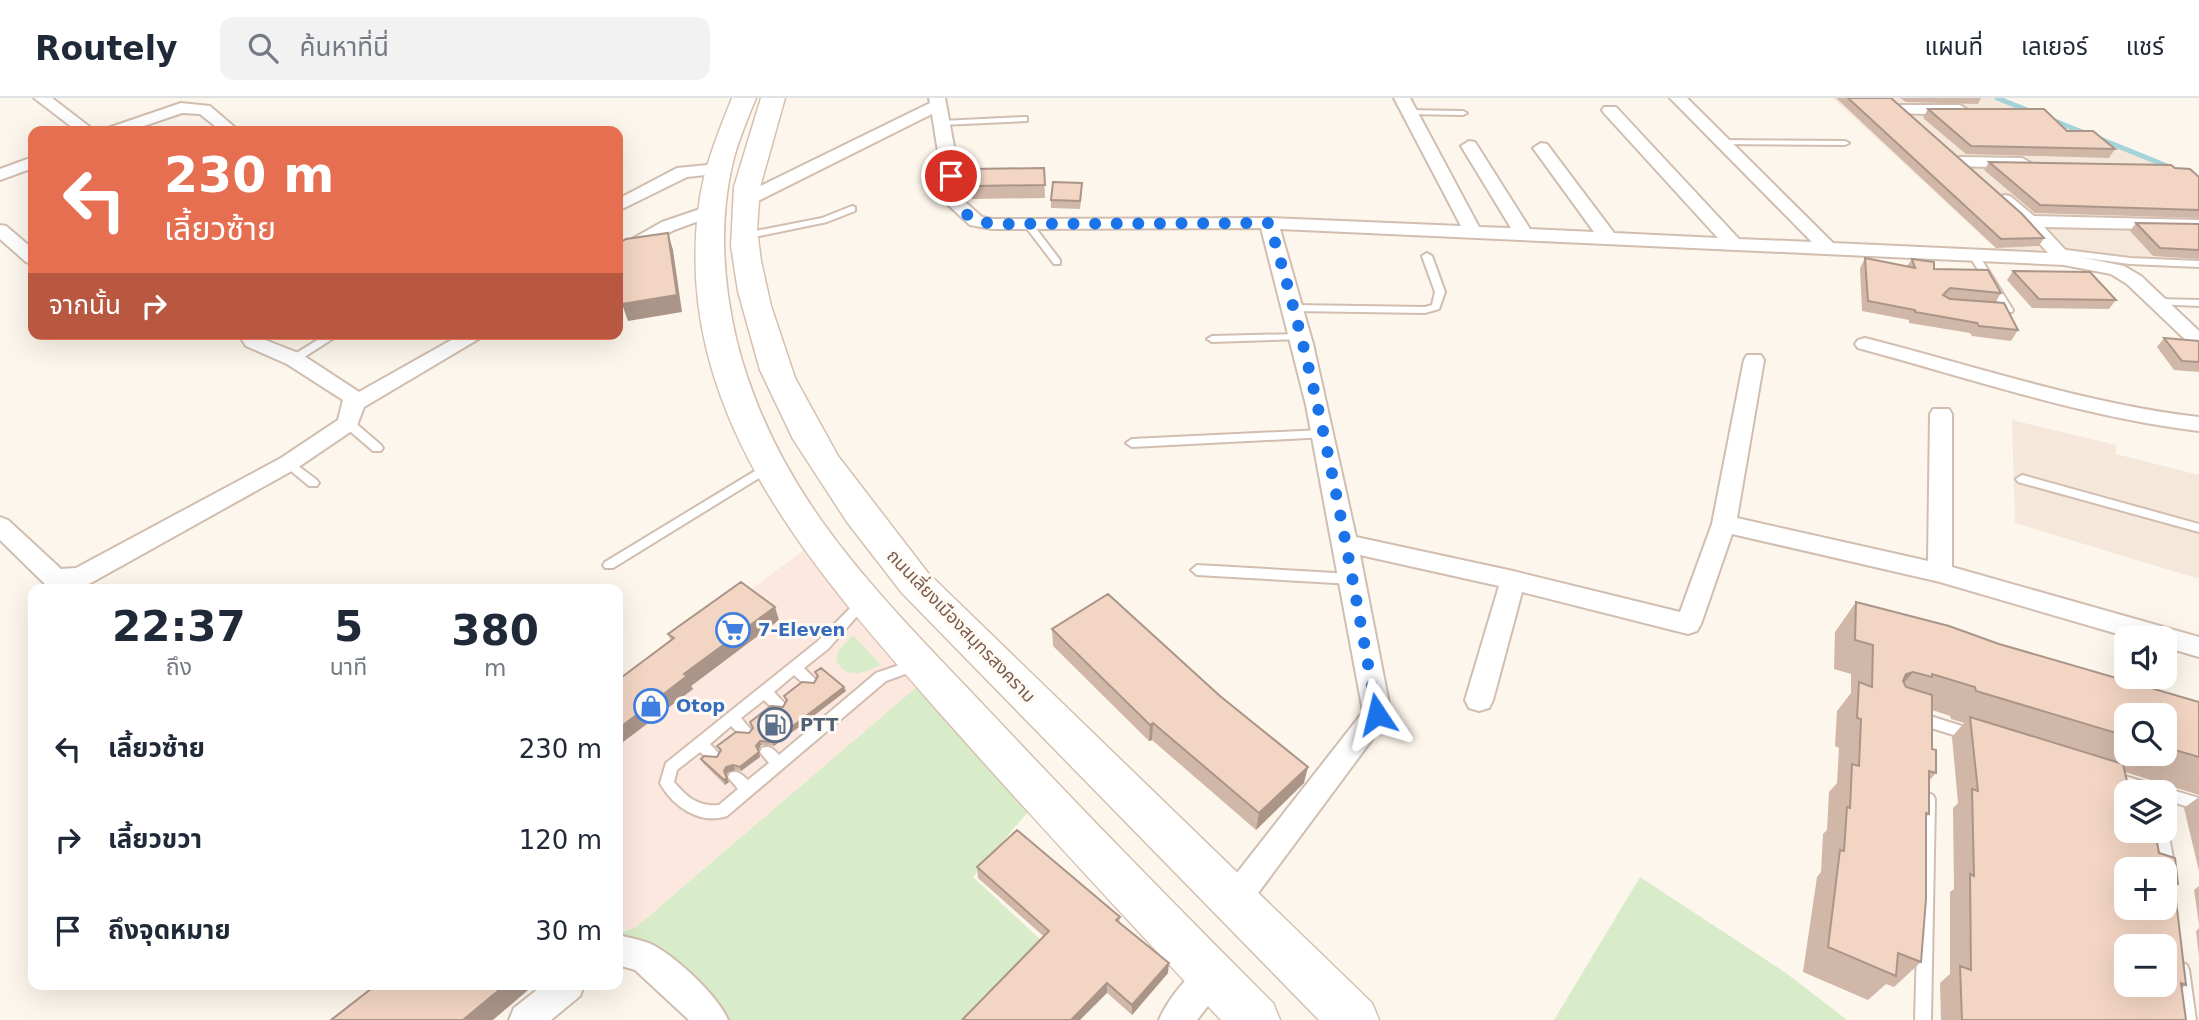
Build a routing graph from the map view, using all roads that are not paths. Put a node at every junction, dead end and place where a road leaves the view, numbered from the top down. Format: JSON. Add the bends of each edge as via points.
{"nodes":[{"id":1,"x":69,"y":98,"type":"edge"},
{"id":2,"x":1678,"y":98,"type":"edge"},
{"id":3,"x":47,"y":101,"type":"edge"},
{"id":4,"x":767,"y":103,"type":"edge"},
{"id":5,"x":1894,"y":104,"type":"edge"},
{"id":6,"x":1406,"y":105,"type":"edge"},
{"id":7,"x":939,"y":109,"type":"edge"},
{"id":8,"x":1610,"y":110,"type":"dead end"},
{"id":9,"x":1977,"y":110,"type":"edge"},
{"id":10,"x":1463,"y":113,"type":"dead end"},
{"id":11,"x":1024,"y":119,"type":"dead end"},
{"id":12,"x":80,"y":126,"type":"edge"},
{"id":13,"x":129,"y":126,"type":"edge"},
{"id":14,"x":225,"y":126,"type":"edge"},
{"id":15,"x":1921,"y":127,"type":"edge"},
{"id":16,"x":1721,"y":142,"type":"junction"},
{"id":17,"x":1845,"y":143,"type":"dead end"},
{"id":18,"x":1469,"y":146,"type":"dead end"},
{"id":19,"x":1541,"y":148,"type":"dead end"},
{"id":20,"x":28,"y":164,"type":"edge"},
{"id":21,"x":2042,"y":164,"type":"edge"},
{"id":22,"x":718,"y":169,"type":"junction"},
{"id":23,"x":0,"y":175,"type":"edge"},
{"id":24,"x":623,"y":203,"type":"edge"},
{"id":25,"x":852,"y":209,"type":"dead end"},
{"id":26,"x":734,"y":216,"type":"junction"},
{"id":27,"x":2029,"y":221,"type":"junction"},
{"id":28,"x":1028,"y":223,"type":"junction"},
{"id":29,"x":1269,"y":223,"type":"junction"},
{"id":30,"x":2199,"y":225,"type":"edge"},
{"id":31,"x":0,"y":230,"type":"edge"},
{"id":32,"x":1473,"y":232,"type":"junction"},
{"id":33,"x":1524,"y":234,"type":"junction"},
{"id":34,"x":1608,"y":238,"type":"junction"},
{"id":35,"x":1732,"y":243,"type":"junction"},
{"id":36,"x":1828,"y":248,"type":"junction"},
{"id":37,"x":623,"y":252,"type":"edge"},
{"id":38,"x":28,"y":254,"type":"edge"},
{"id":39,"x":1427,"y":256,"type":"dead end"},
{"id":40,"x":2061,"y":256,"type":"junction"},
{"id":41,"x":1975,"y":257,"type":"junction"},
{"id":42,"x":1057,"y":261,"type":"dead end"},
{"id":43,"x":2199,"y":264,"type":"edge"},
{"id":44,"x":2157,"y":302,"type":"junction"},
{"id":45,"x":2199,"y":303,"type":"edge"},
{"id":46,"x":1294,"y":308,"type":"junction"},
{"id":47,"x":1982,"y":308,"type":"edge"},
{"id":48,"x":1299,"y":337,"type":"junction"},
{"id":49,"x":1212,"y":339,"type":"dead end"},
{"id":50,"x":252,"y":340,"type":"edge"},
{"id":51,"x":325,"y":340,"type":"edge"},
{"id":52,"x":467,"y":340,"type":"edge"},
{"id":53,"x":2199,"y":342,"type":"edge"},
{"id":54,"x":1865,"y":344,"type":"dead end"},
{"id":55,"x":294,"y":359,"type":"junction"},
{"id":56,"x":1754,"y":360,"type":"dead end"},
{"id":57,"x":351,"y":413,"type":"junction"},
{"id":58,"x":1941,"y":414,"type":"dead end"},
{"id":59,"x":2199,"y":424,"type":"edge"},
{"id":60,"x":1322,"y":434,"type":"junction"},
{"id":61,"x":1132,"y":443,"type":"dead end"},
{"id":62,"x":377,"y":448,"type":"dead end"},
{"id":63,"x":289,"y":463,"type":"junction"},
{"id":64,"x":768,"y":467,"type":"junction"},
{"id":65,"x":2022,"y":479,"type":"dead end"},
{"id":66,"x":313,"y":483,"type":"dead end"},
{"id":67,"x":1724,"y":524,"type":"junction"},
{"id":68,"x":0,"y":526,"type":"edge"},
{"id":69,"x":2199,"y":528,"type":"edge"},
{"id":70,"x":1345,"y":543,"type":"junction"},
{"id":71,"x":609,"y":565,"type":"dead end"},
{"id":72,"x":1197,"y":570,"type":"dead end"},
{"id":73,"x":1940,"y":573,"type":"junction"},
{"id":74,"x":1352,"y":579,"type":"junction"},
{"id":75,"x":1513,"y":580,"type":"junction"},
{"id":76,"x":864,"y":600,"type":"junction"},
{"id":77,"x":2199,"y":647,"type":"edge"},
{"id":78,"x":920,"y":663,"type":"junction"},
{"id":79,"x":796,"y":669,"type":"junction"},
{"id":80,"x":810,"y":681,"type":"edge"},
{"id":81,"x":765,"y":692,"type":"junction"},
{"id":82,"x":1479,"y":700,"type":"dead end"},
{"id":83,"x":779,"y":705,"type":"edge"},
{"id":84,"x":1899,"y":713,"type":"edge"},
{"id":85,"x":732,"y":718,"type":"junction"},
{"id":86,"x":745,"y":731,"type":"edge"},
{"id":87,"x":1983,"y":738,"type":"edge"},
{"id":88,"x":700,"y":744,"type":"junction"},
{"id":89,"x":767,"y":752,"type":"dead end"},
{"id":90,"x":713,"y":755,"type":"edge"},
{"id":91,"x":778,"y":763,"type":"junction"},
{"id":92,"x":2103,"y":775,"type":"edge"},
{"id":93,"x":1929,"y":776,"type":"edge"},
{"id":94,"x":735,"y":777,"type":"dead end"},
{"id":95,"x":2119,"y":780,"type":"edge"},
{"id":96,"x":748,"y":789,"type":"junction"},
{"id":97,"x":2177,"y":798,"type":"edge"},
{"id":98,"x":2199,"y":804,"type":"edge"},
{"id":99,"x":1233,"y":902,"type":"junction"},
{"id":100,"x":623,"y":951,"type":"edge"},
{"id":101,"x":2179,"y":953,"type":"edge"},
{"id":102,"x":1212,"y":976,"type":"junction"},
{"id":103,"x":562,"y":990,"type":"edge"},
{"id":104,"x":526,"y":1020,"type":"edge"},
{"id":105,"x":711,"y":1020,"type":"edge"},
{"id":106,"x":1176,"y":1020,"type":"edge"},
{"id":107,"x":1255,"y":1020,"type":"edge"},
{"id":108,"x":1354,"y":1020,"type":"edge"},
{"id":109,"x":1923,"y":1020,"type":"edge"},
{"id":110,"x":2188,"y":1020,"type":"edge"}],
"edges":[{"from":1,"to":3,"type":"street"},
{"from":2,"to":16,"type":"street"},
{"from":3,"to":12,"type":"street"},
{"from":4,"to":22,"type":"main road","name":"ถนนเลี่ยงเมืองสมุทรสงคราม"},
{"from":4,"to":26,"type":"main road","name":"ถนนเลี่ยงเมืองสมุทรสงคราม"},
{"from":5,"to":9,"type":"street"},
{"from":5,"to":15,"type":"street"},
{"from":6,"to":10,"type":"lane"},
{"from":6,"to":32,"type":"street"},
{"from":7,"to":11,"type":"lane"},
{"from":7,"to":26,"type":"street"},
{"from":7,"to":28,"type":"street","via":[[955,203],[976,220]]},
{"from":8,"to":35,"type":"street"},
{"from":13,"to":14,"type":"street","via":[[181,108],[204,109]]},
{"from":16,"to":17,"type":"lane"},
{"from":16,"to":36,"type":"street"},
{"from":18,"to":33,"type":"street"},
{"from":19,"to":34,"type":"street"},
{"from":20,"to":23,"type":"street"},
{"from":21,"to":27,"type":"street","via":[[1956,158]]},
{"from":22,"to":24,"type":"street","via":[[683,172]]},
{"from":22,"to":26,"type":"main road","name":"ถนนเลี่ยงเมืองสมุทรสงคราม"},
{"from":25,"to":26,"type":"lane","via":[[824,220]]},
{"from":26,"to":37,"type":"street","via":[[668,226]]},
{"from":26,"to":64,"type":"main road","name":"ถนนเลี่ยงเมืองสมุทรสงคราม","via":[[713,308],[737,393]]},
{"from":26,"to":99,"type":"main road","name":"ถนนเลี่ยงเมืองสมุทรสงคราม","via":[[782,384],[829,471],[868,526],[915,583]]},
{"from":27,"to":30,"type":"street"},
{"from":27,"to":40,"type":"street"},
{"from":28,"to":29,"type":"street"},
{"from":28,"to":42,"type":"lane"},
{"from":29,"to":32,"type":"street"},
{"from":29,"to":46,"type":"street"},
{"from":31,"to":38,"type":"street"},
{"from":32,"to":33,"type":"street"},
{"from":33,"to":34,"type":"street"},
{"from":34,"to":35,"type":"street"},
{"from":35,"to":36,"type":"street"},
{"from":36,"to":41,"type":"street"},
{"from":39,"to":46,"type":"lane","via":[[1440,292],[1436,307]]},
{"from":40,"to":41,"type":"street"},
{"from":40,"to":43,"type":"lane"},
{"from":40,"to":44,"type":"street","via":[[2117,270]]},
{"from":41,"to":47,"type":"lane","via":[[2008,310]]},
{"from":44,"to":45,"type":"lane"},
{"from":44,"to":53,"type":"street"},
{"from":46,"to":48,"type":"street"},
{"from":48,"to":49,"type":"lane"},
{"from":48,"to":60,"type":"street"},
{"from":50,"to":55,"type":"street"},
{"from":51,"to":55,"type":"lane"},
{"from":52,"to":57,"type":"street"},
{"from":54,"to":59,"type":"street","via":[[2130,413]]},
{"from":55,"to":57,"type":"street","via":[[351,397]]},
{"from":56,"to":67,"type":"street"},
{"from":57,"to":62,"type":"lane"},
{"from":57,"to":63,"type":"street","via":[[340,430]]},
{"from":58,"to":73,"type":"street"},
{"from":60,"to":61,"type":"lane"},
{"from":60,"to":70,"type":"street"},
{"from":63,"to":66,"type":"lane"},
{"from":63,"to":68,"type":"street","via":[[79,577],[56,579]]},
{"from":64,"to":71,"type":"lane"},
{"from":64,"to":76,"type":"main road","name":"ถนนเลี่ยงเมืองสมุทรสงคราม","via":[[809,531]]},
{"from":65,"to":69,"type":"lane"},
{"from":67,"to":73,"type":"street"},
{"from":67,"to":75,"type":"street","via":[[1688,624]]},
{"from":70,"to":74,"type":"street"},
{"from":70,"to":75,"type":"street"},
{"from":72,"to":74,"type":"lane"},
{"from":73,"to":77,"type":"street"},
{"from":74,"to":99,"type":"street","via":[[1377,714]]},
{"from":75,"to":82,"type":"street"},
{"from":76,"to":78,"type":"main road","name":"ถนนเลี่ยงเมืองสมุทรสงคราม"},
{"from":76,"to":79,"type":"lane"},
{"from":78,"to":91,"type":"lane","via":[[881,677],[838,705],[806,729]]},
{"from":78,"to":102,"type":"main road","name":"ถนนเลี่ยงเมืองสมุทรสงคราม"},
{"from":79,"to":80,"type":"lane"},
{"from":79,"to":81,"type":"lane"},
{"from":81,"to":83,"type":"lane"},
{"from":81,"to":85,"type":"lane"},
{"from":84,"to":87,"type":"lane","via":[[1930,729]]},
{"from":85,"to":86,"type":"lane"},
{"from":85,"to":88,"type":"lane"},
{"from":88,"to":90,"type":"lane"},
{"from":88,"to":96,"type":"lane","via":[[671,767],[667,783],[683,803],[707,814],[722,811]]},
{"from":89,"to":91,"type":"lane"},
{"from":91,"to":96,"type":"lane"},
{"from":92,"to":95,"type":"lane"},
{"from":93,"to":109,"type":"lane"},
{"from":94,"to":96,"type":"lane"},
{"from":97,"to":98,"type":"lane"},
{"from":99,"to":108,"type":"main road","name":"ถนนเลี่ยงเมืองสมุทรสงคราม"},
{"from":100,"to":105,"type":"street","via":[[644,957]]},
{"from":101,"to":110,"type":"lane"},
{"from":102,"to":106,"type":"street"},
{"from":102,"to":107,"type":"main road","name":"ถนนเลี่ยงเมืองสมุทรสงคราม"},
{"from":103,"to":104,"type":"street"}]}
